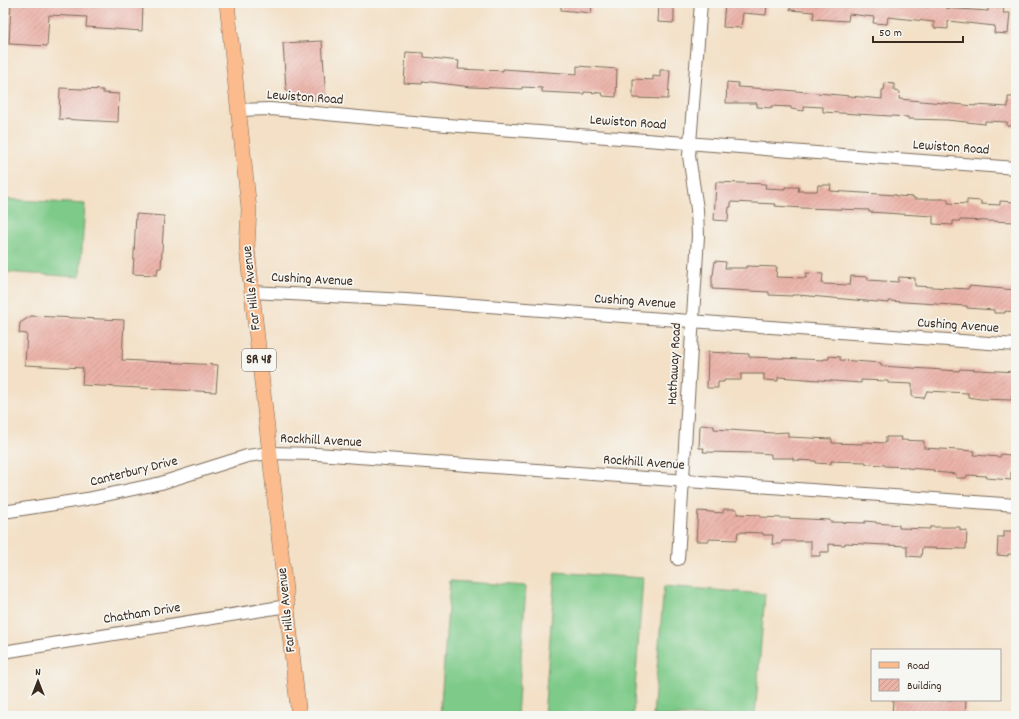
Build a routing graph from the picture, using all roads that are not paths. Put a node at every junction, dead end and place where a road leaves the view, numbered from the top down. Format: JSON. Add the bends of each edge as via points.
{"nodes":[{"id":1,"x":227,"y":3,"type":"edge"},
{"id":2,"x":701,"y":3,"type":"edge"},
{"id":3,"x":238,"y":110,"type":"junction"},
{"id":4,"x":690,"y":142,"type":"junction"},
{"id":5,"x":1016,"y":168,"type":"edge"},
{"id":6,"x":252,"y":292,"type":"junction"},
{"id":7,"x":693,"y":322,"type":"junction"},
{"id":8,"x":1016,"y":345,"type":"edge"},
{"id":9,"x":270,"y":453,"type":"junction"},
{"id":10,"x":683,"y":481,"type":"junction"},
{"id":11,"x":1016,"y":505,"type":"edge"},
{"id":12,"x":3,"y":512,"type":"edge"},
{"id":13,"x":678,"y":559,"type":"dead end"},
{"id":14,"x":287,"y":606,"type":"junction"},
{"id":15,"x":3,"y":652,"type":"edge"},
{"id":16,"x":299,"y":716,"type":"edge"}],
"edges":[{"from":1,"to":3,"type":"main road","name":"Far Hills Avenue","number":"SR 48"},
{"from":2,"to":4,"type":"street","name":"Hathaway Road"},
{"from":3,"to":4,"type":"street","name":"Lewiston Road","via":[[270,109]]},
{"from":3,"to":6,"type":"main road","name":"Far Hills Avenue","number":"SR 48","via":[[248,209],[247,248]]},
{"from":4,"to":5,"type":"street","name":"Lewiston Road"},
{"from":4,"to":7,"type":"street","name":"Hathaway Road","via":[[688,156],[697,209],[698,236]]},
{"from":6,"to":7,"type":"street","name":"Cushing Avenue","via":[[406,300]]},
{"from":6,"to":9,"type":"main road","name":"Far Hills Avenue","number":"SR 48"},
{"from":7,"to":8,"type":"street","name":"Cushing Avenue"},
{"from":7,"to":10,"type":"street","name":"Hathaway Road"},
{"from":9,"to":10,"type":"street","name":"Rockhill Avenue","via":[[317,454]]},
{"from":9,"to":12,"type":"street","name":"Canterbury Drive","via":[[247,456],[161,483],[87,499]]},
{"from":9,"to":14,"type":"main road","name":"Far Hills Avenue","number":"SR 48"},
{"from":10,"to":11,"type":"street","name":"Rockhill Avenue"},
{"from":10,"to":13,"type":"street","name":"Hathaway Road"},
{"from":14,"to":15,"type":"street","name":"Chatham Drive"},
{"from":14,"to":16,"type":"main road","name":"Far Hills Avenue","number":"SR 48"}]}
